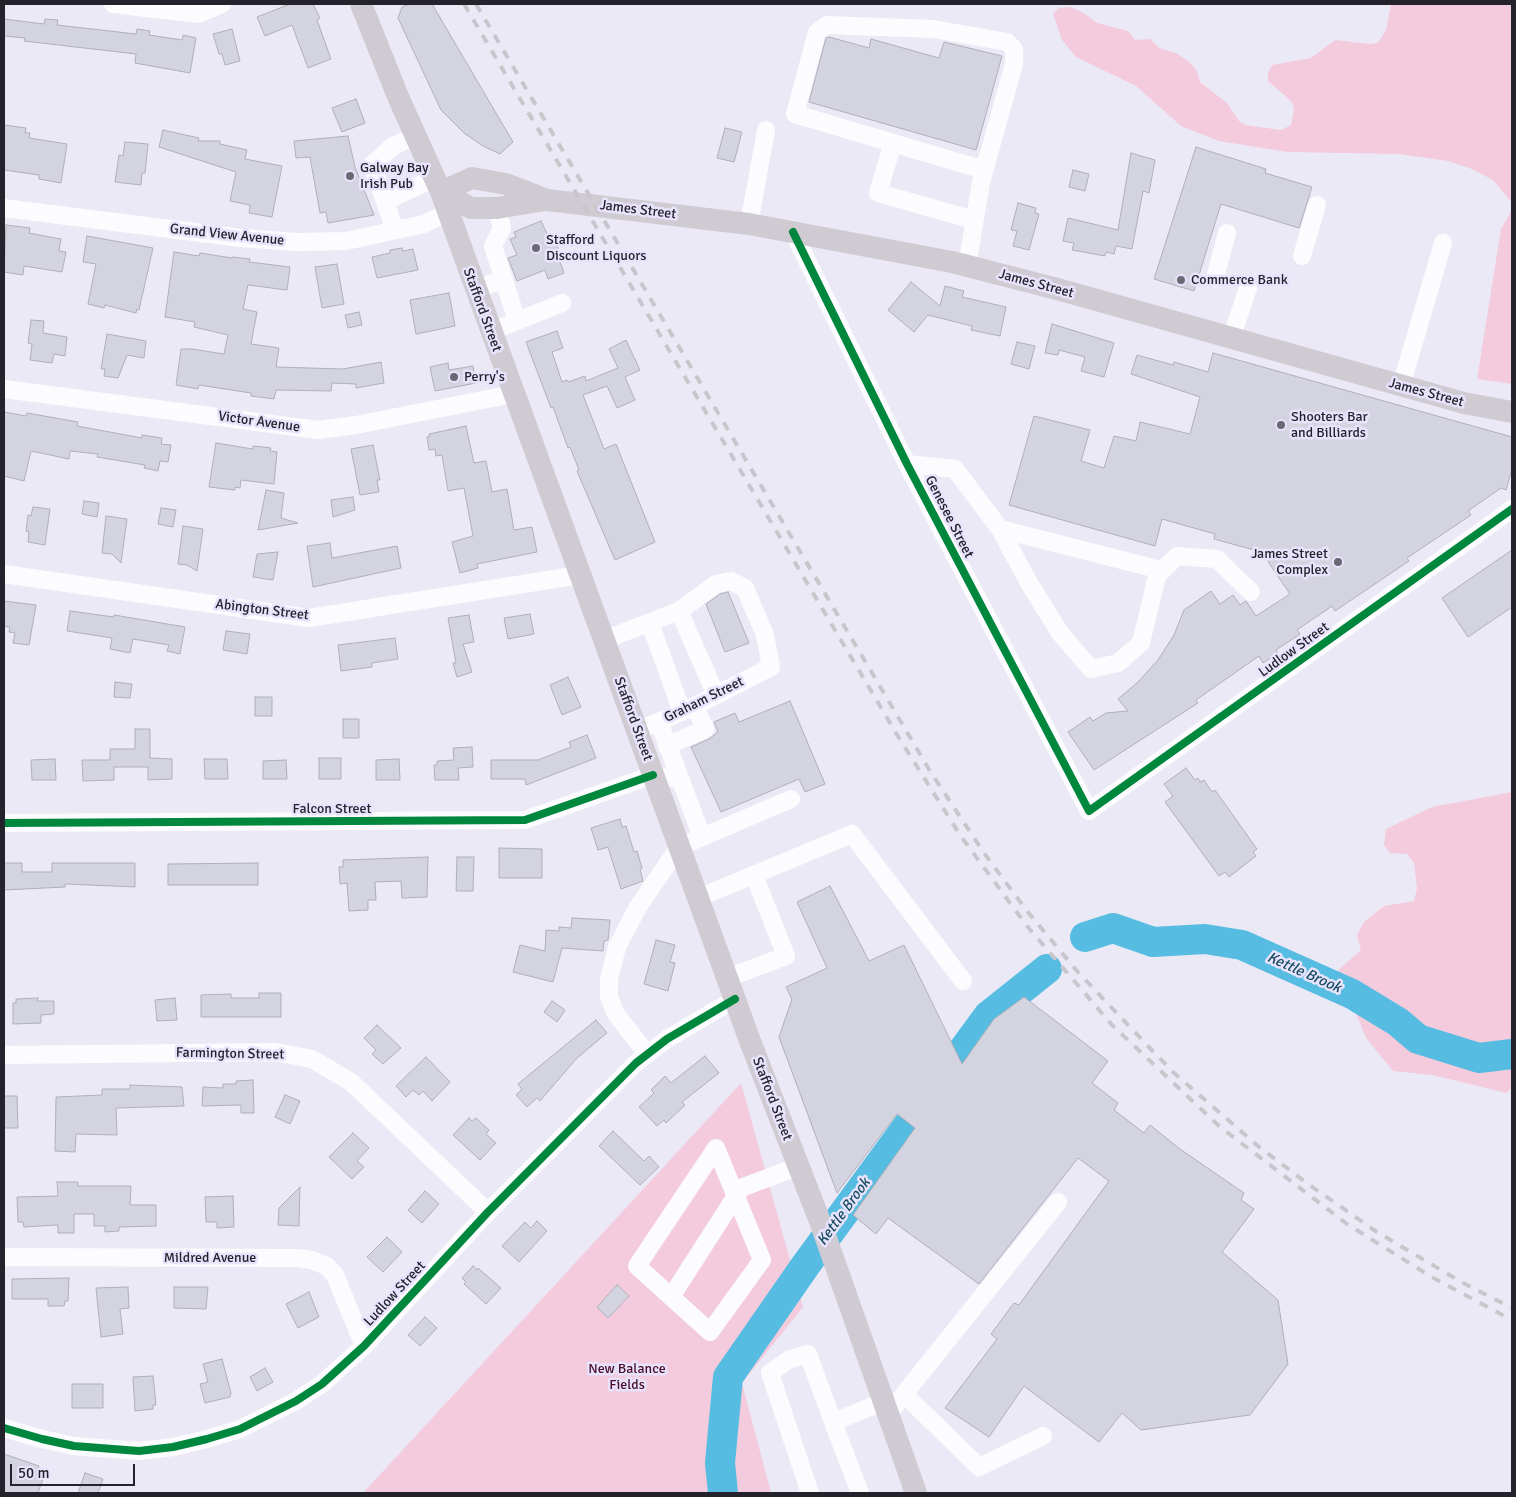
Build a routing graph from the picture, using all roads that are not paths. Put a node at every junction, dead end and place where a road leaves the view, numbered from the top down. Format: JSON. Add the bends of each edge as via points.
{"nodes":[{"id":1,"x":113,"y":4,"type":"edge"},
{"id":2,"x":222,"y":4,"type":"edge"},
{"id":3,"x":360,"y":4,"type":"edge"},
{"id":4,"x":766,"y":130,"type":"dead end"},
{"id":5,"x":416,"y":136,"type":"junction"},
{"id":6,"x":893,"y":142,"type":"junction"},
{"id":7,"x":984,"y":170,"type":"junction"},
{"id":8,"x":441,"y":195,"type":"junction"},
{"id":9,"x":547,"y":200,"type":"junction"},
{"id":10,"x":385,"y":201,"type":"junction"},
{"id":11,"x":1318,"y":205,"type":"dead end"},
{"id":12,"x":4,"y":208,"type":"edge"},
{"id":13,"x":497,"y":208,"type":"junction"},
{"id":14,"x":974,"y":220,"type":"junction"},
{"id":15,"x":749,"y":224,"type":"junction"},
{"id":16,"x":395,"y":230,"type":"junction"},
{"id":17,"x":793,"y":232,"type":"junction"},
{"id":18,"x":1227,"y":233,"type":"dead end"},
{"id":19,"x":1443,"y":243,"type":"dead end"},
{"id":20,"x":1302,"y":256,"type":"dead end"},
{"id":21,"x":966,"y":266,"type":"junction"},
{"id":22,"x":1215,"y":278,"type":"dead end"},
{"id":23,"x":504,"y":279,"type":"junction"},
{"id":24,"x":1248,"y":288,"type":"dead end"},
{"id":25,"x":475,"y":290,"type":"junction"},
{"id":26,"x":562,"y":303,"type":"dead end"},
{"id":27,"x":517,"y":321,"type":"junction"},
{"id":28,"x":490,"y":332,"type":"junction"},
{"id":29,"x":1231,"y":339,"type":"junction"},
{"id":30,"x":1401,"y":386,"type":"junction"},
{"id":31,"x":4,"y":388,"type":"edge"},
{"id":32,"x":513,"y":394,"type":"junction"},
{"id":33,"x":1477,"y":406,"type":"junction"},
{"id":34,"x":1512,"y":412,"type":"edge"},
{"id":35,"x":1512,"y":424,"type":"edge"},
{"id":36,"x":907,"y":464,"type":"junction"},
{"id":37,"x":1512,"y":509,"type":"edge"},
{"id":38,"x":1000,"y":529,"type":"junction"},
{"id":39,"x":1161,"y":570,"type":"junction"},
{"id":40,"x":4,"y":574,"type":"edge"},
{"id":41,"x":580,"y":575,"type":"junction"},
{"id":42,"x":1251,"y":592,"type":"dead end"},
{"id":43,"x":679,"y":611,"type":"junction"},
{"id":44,"x":650,"y":623,"type":"junction"},
{"id":45,"x":604,"y":640,"type":"junction"},
{"id":46,"x":716,"y":695,"type":"junction"},
{"id":47,"x":688,"y":709,"type":"junction"},
{"id":48,"x":659,"y":722,"type":"junction"},
{"id":49,"x":637,"y":731,"type":"junction"},
{"id":50,"x":668,"y":746,"type":"junction"},
{"id":51,"x":653,"y":775,"type":"junction"},
{"id":52,"x":680,"y":779,"type":"junction"},
{"id":53,"x":792,"y":798,"type":"dead end"},
{"id":54,"x":1089,"y":811,"type":"joint"},
{"id":55,"x":4,"y":823,"type":"edge"},
{"id":56,"x":702,"y":837,"type":"junction"},
{"id":57,"x":679,"y":847,"type":"junction"},
{"id":58,"x":754,"y":874,"type":"junction"},
{"id":59,"x":698,"y":898,"type":"junction"},
{"id":60,"x":727,"y":978,"type":"junction"},
{"id":61,"x":963,"y":981,"type":"dead end"},
{"id":62,"x":735,"y":999,"type":"junction"},
{"id":63,"x":647,"y":1054,"type":"junction"},
{"id":64,"x":4,"y":1055,"type":"edge"},
{"id":65,"x":799,"y":1166,"type":"junction"},
{"id":66,"x":736,"y":1196,"type":"junction"},
{"id":67,"x":1058,"y":1202,"type":"dead end"},
{"id":68,"x":488,"y":1212,"type":"junction"},
{"id":69,"x":4,"y":1258,"type":"edge"},
{"id":70,"x":671,"y":1297,"type":"junction"},
{"id":71,"x":364,"y":1346,"type":"junction"},
{"id":72,"x":904,"y":1394,"type":"junction"},
{"id":73,"x":885,"y":1408,"type":"junction"},
{"id":74,"x":833,"y":1422,"type":"junction"},
{"id":75,"x":4,"y":1428,"type":"edge"},
{"id":76,"x":1043,"y":1436,"type":"dead end"},
{"id":77,"x":810,"y":1493,"type":"edge"},
{"id":78,"x":860,"y":1493,"type":"edge"},
{"id":79,"x":916,"y":1493,"type":"edge"}],
"edges":[{"from":1,"to":2,"type":"street","via":[[198,14]]},
{"from":3,"to":5,"type":"main road","name":"Stafford Street"},
{"from":4,"to":15,"type":"street"},
{"from":5,"to":8,"type":"main road","name":"Stafford Street"},
{"from":5,"to":10,"type":"street","via":[[393,146],[372,165]]},
{"from":6,"to":7,"type":"street"},
{"from":6,"to":7,"type":"street","via":[[795,114],[817,32],[827,25],[934,29],[1007,42],[1014,49],[1014,64]]},
{"from":6,"to":14,"type":"street","via":[[878,193]]},
{"from":7,"to":14,"type":"street"},
{"from":8,"to":9,"type":"main road","name":"James Street","via":[[472,178],[506,184]]},
{"from":8,"to":10,"type":"street"},
{"from":8,"to":13,"type":"main road","name":"James Street","via":[[470,208]]},
{"from":8,"to":16,"type":"street","name":"Grand View Avenue","via":[[424,224]]},
{"from":8,"to":25,"type":"main road","name":"Stafford Street"},
{"from":9,"to":13,"type":"main road","name":"James Street"},
{"from":9,"to":15,"type":"main road","name":"James Street"},
{"from":10,"to":16,"type":"street"},
{"from":11,"to":20,"type":"street"},
{"from":12,"to":16,"type":"street","name":"Grand View Avenue","via":[[279,242],[346,241]]},
{"from":13,"to":23,"type":"street","via":[[502,228],[493,246]]},
{"from":14,"to":21,"type":"street"},
{"from":15,"to":17,"type":"main road","name":"James Street"},
{"from":17,"to":21,"type":"main road","name":"James Street"},
{"from":17,"to":36,"type":"street","name":"Genesee Street"},
{"from":18,"to":22,"type":"street"},
{"from":19,"to":30,"type":"street"},
{"from":21,"to":29,"type":"main road","name":"James Street"},
{"from":23,"to":25,"type":"street"},
{"from":23,"to":27,"type":"street"},
{"from":24,"to":29,"type":"street"},
{"from":25,"to":28,"type":"main road","name":"Stafford Street"},
{"from":26,"to":27,"type":"street"},
{"from":27,"to":28,"type":"street"},
{"from":28,"to":32,"type":"main road","name":"Stafford Street"},
{"from":29,"to":30,"type":"main road","name":"James Street"},
{"from":30,"to":33,"type":"main road","name":"James Street"},
{"from":31,"to":32,"type":"street","name":"Victor Avenue","via":[[318,430]]},
{"from":32,"to":41,"type":"main road","name":"Stafford Street"},
{"from":33,"to":34,"type":"main road"},
{"from":33,"to":35,"type":"street","name":"James Street"},
{"from":36,"to":38,"type":"street","via":[[956,469]]},
{"from":36,"to":54,"type":"street","name":"Genesee Street"},
{"from":37,"to":54,"type":"street","name":"Ludlow Street"},
{"from":38,"to":39,"type":"street"},
{"from":38,"to":39,"type":"street","via":[[1060,633],[1092,669],[1118,663],[1141,643]]},
{"from":39,"to":42,"type":"street","via":[[1177,556],[1217,559]]},
{"from":40,"to":41,"type":"street","name":"Abington Street","via":[[310,618]]},
{"from":41,"to":45,"type":"main road","name":"Stafford Street"},
{"from":43,"to":44,"type":"street"},
{"from":43,"to":46,"type":"street"},
{"from":43,"to":46,"type":"street","name":"Graham Street","via":[[716,584],[731,581],[745,588],[765,635],[771,667]]},
{"from":44,"to":45,"type":"street"},
{"from":44,"to":47,"type":"street"},
{"from":45,"to":49,"type":"main road","name":"Stafford Street"},
{"from":46,"to":47,"type":"street","name":"Graham Street"},
{"from":47,"to":48,"type":"street","name":"Graham Street"},
{"from":47,"to":50,"type":"street","via":[[705,729]]},
{"from":48,"to":49,"type":"street","name":"Graham Street"},
{"from":48,"to":50,"type":"street"},
{"from":49,"to":51,"type":"main road","name":"Stafford Street"},
{"from":50,"to":52,"type":"street"},
{"from":51,"to":52,"type":"street"},
{"from":51,"to":55,"type":"street","name":"Falcon Street","via":[[525,820]]},
{"from":51,"to":57,"type":"main road","name":"Stafford Street"},
{"from":52,"to":56,"type":"street"},
{"from":53,"to":56,"type":"street"},
{"from":56,"to":57,"type":"street"},
{"from":57,"to":59,"type":"main road","name":"Stafford Street"},
{"from":57,"to":63,"type":"street","via":[[638,906],[617,947],[609,979],[609,998],[616,1014]]},
{"from":58,"to":59,"type":"street"},
{"from":58,"to":60,"type":"street","via":[[786,956]]},
{"from":58,"to":61,"type":"street","via":[[852,834]]},
{"from":59,"to":60,"type":"main road","name":"Stafford Street"},
{"from":60,"to":62,"type":"main road","name":"Stafford Street"},
{"from":62,"to":63,"type":"street","name":"Ludlow Street"},
{"from":62,"to":65,"type":"main road","name":"Stafford Street"},
{"from":63,"to":68,"type":"street","name":"Ludlow Street","via":[[596,1100]]},
{"from":64,"to":68,"type":"street","name":"Farmington Street","via":[[275,1052],[304,1057],[325,1065],[351,1082]]},
{"from":65,"to":66,"type":"street","via":[[741,1188]]},
{"from":65,"to":73,"type":"main road","name":"Stafford Street"},
{"from":66,"to":70,"type":"street"},
{"from":66,"to":70,"type":"street","via":[[762,1260],[710,1332]]},
{"from":66,"to":70,"type":"street","via":[[716,1148],[637,1266]]},
{"from":67,"to":72,"type":"street"},
{"from":68,"to":71,"type":"street","name":"Ludlow Street"},
{"from":69,"to":71,"type":"street","name":"Mildred Avenue","via":[[311,1260],[327,1266],[335,1275]]},
{"from":71,"to":75,"type":"street","name":"Ludlow Street","via":[[322,1384],[269,1416],[207,1439],[174,1447],[107,1450],[42,1439]]},
{"from":72,"to":73,"type":"street"},
{"from":72,"to":76,"type":"street","via":[[979,1467]]},
{"from":73,"to":74,"type":"street"},
{"from":73,"to":79,"type":"main road","name":"Stafford Street"},
{"from":74,"to":77,"type":"street","via":[[808,1354],[790,1359],[770,1373]]},
{"from":74,"to":78,"type":"street"}]}
